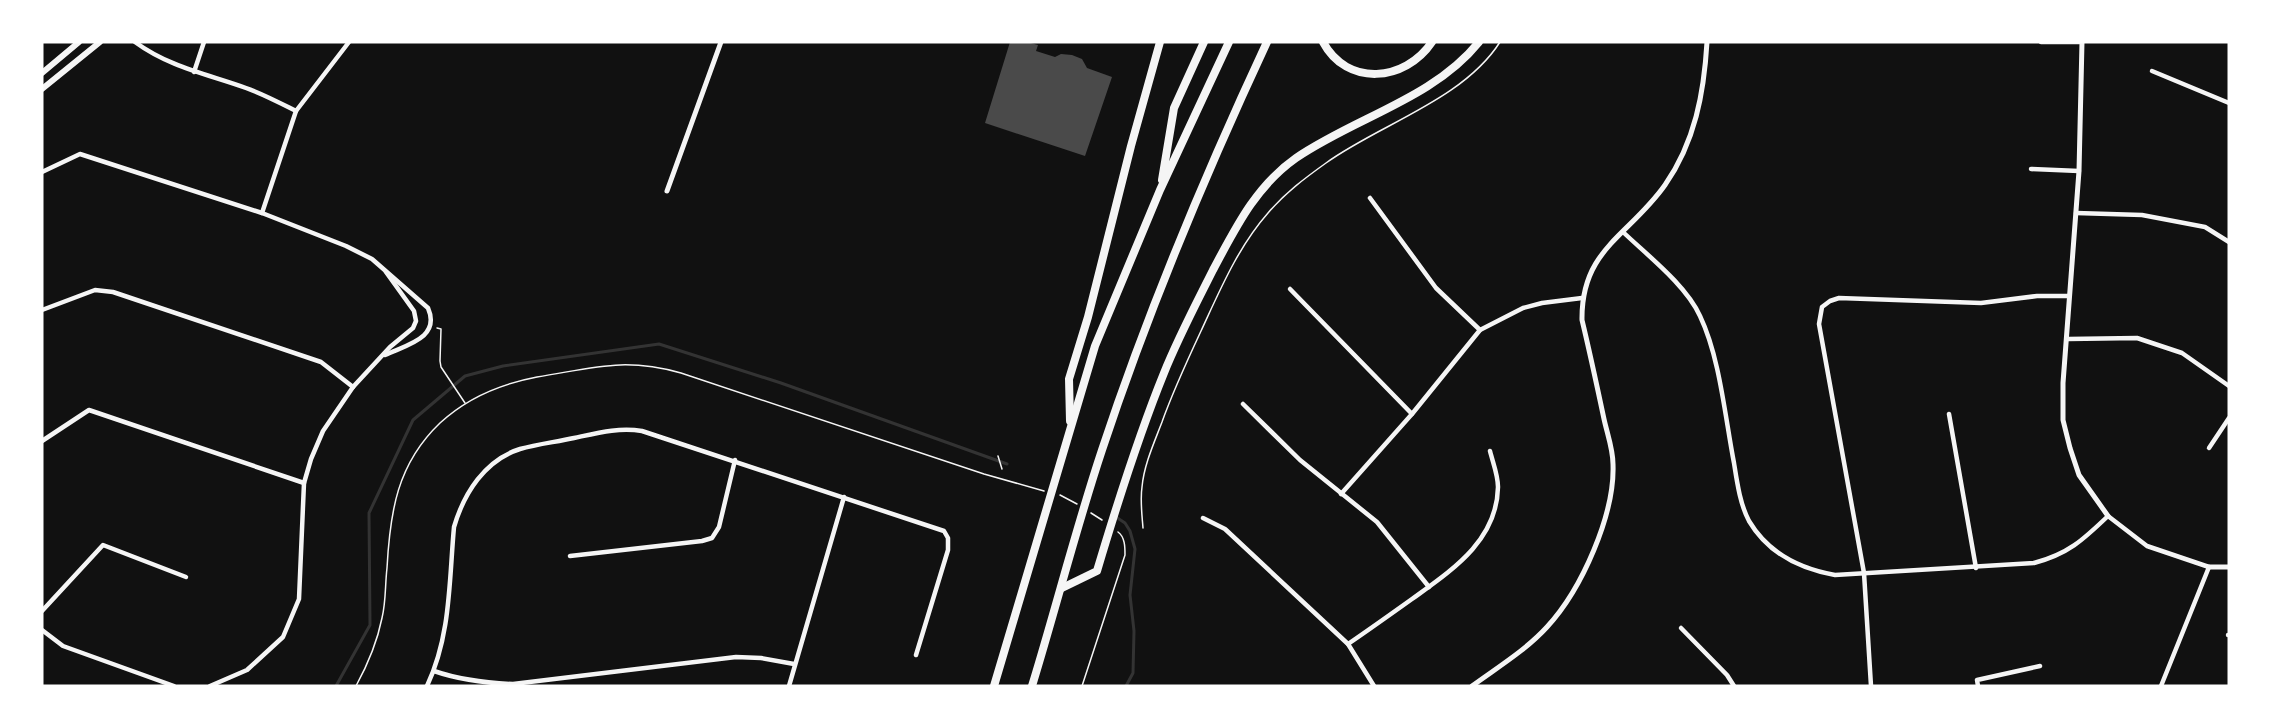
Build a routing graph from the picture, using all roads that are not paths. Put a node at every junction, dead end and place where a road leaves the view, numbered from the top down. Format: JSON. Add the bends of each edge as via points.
{"nodes":[{"id":1,"x":79,"y":42,"type":"edge"},
{"id":2,"x":100,"y":42,"type":"edge"},
{"id":3,"x":135,"y":42,"type":"edge"},
{"id":4,"x":204,"y":42,"type":"edge"},
{"id":5,"x":349,"y":42,"type":"edge"},
{"id":6,"x":721,"y":42,"type":"edge"},
{"id":7,"x":1160,"y":42,"type":"edge"},
{"id":8,"x":1203,"y":42,"type":"edge"},
{"id":9,"x":1229,"y":42,"type":"edge"},
{"id":10,"x":1267,"y":42,"type":"edge"},
{"id":11,"x":1323,"y":42,"type":"edge"},
{"id":12,"x":1432,"y":42,"type":"edge"},
{"id":13,"x":1479,"y":42,"type":"edge"},
{"id":14,"x":1707,"y":42,"type":"edge"},
{"id":15,"x":2041,"y":42,"type":"edge"},
{"id":16,"x":2082,"y":42,"type":"edge"},
{"id":17,"x":2152,"y":71,"type":"dead end"},
{"id":18,"x":194,"y":72,"type":"junction"},
{"id":19,"x":42,"y":73,"type":"edge"},
{"id":20,"x":42,"y":89,"type":"edge"},
{"id":21,"x":2229,"y":103,"type":"edge"},
{"id":22,"x":296,"y":111,"type":"junction"},
{"id":23,"x":2031,"y":169,"type":"dead end"},
{"id":24,"x":2079,"y":171,"type":"junction"},
{"id":25,"x":42,"y":172,"type":"edge"},
{"id":26,"x":1160,"y":190,"type":"junction"},
{"id":27,"x":667,"y":191,"type":"dead end"},
{"id":28,"x":1370,"y":198,"type":"dead end"},
{"id":29,"x":262,"y":213,"type":"junction"},
{"id":30,"x":2076,"y":213,"type":"junction"},
{"id":31,"x":1623,"y":232,"type":"junction"},
{"id":32,"x":2229,"y":242,"type":"edge"},
{"id":33,"x":386,"y":272,"type":"junction"},
{"id":34,"x":1290,"y":289,"type":"dead end"},
{"id":35,"x":2069,"y":296,"type":"junction"},
{"id":36,"x":1582,"y":298,"type":"junction"},
{"id":37,"x":42,"y":310,"type":"edge"},
{"id":38,"x":1480,"y":330,"type":"junction"},
{"id":39,"x":2068,"y":339,"type":"junction"},
{"id":40,"x":383,"y":356,"type":"junction"},
{"id":41,"x":2229,"y":386,"type":"edge"},
{"id":42,"x":353,"y":387,"type":"junction"},
{"id":43,"x":1243,"y":404,"type":"dead end"},
{"id":44,"x":1412,"y":414,"type":"junction"},
{"id":45,"x":1949,"y":414,"type":"dead end"},
{"id":46,"x":2229,"y":418,"type":"edge"},
{"id":47,"x":1070,"y":429,"type":"junction"},
{"id":48,"x":42,"y":441,"type":"edge"},
{"id":49,"x":2209,"y":448,"type":"dead end"},
{"id":50,"x":1490,"y":451,"type":"dead end"},
{"id":51,"x":735,"y":460,"type":"junction"},
{"id":52,"x":304,"y":483,"type":"junction"},
{"id":53,"x":1341,"y":494,"type":"junction"},
{"id":54,"x":844,"y":497,"type":"junction"},
{"id":55,"x":2108,"y":516,"type":"junction"},
{"id":56,"x":1203,"y":518,"type":"dead end"},
{"id":57,"x":570,"y":556,"type":"dead end"},
{"id":58,"x":2210,"y":567,"type":"junction"},
{"id":59,"x":2229,"y":567,"type":"edge"},
{"id":60,"x":1976,"y":568,"type":"junction"},
{"id":61,"x":1864,"y":573,"type":"junction"},
{"id":62,"x":186,"y":577,"type":"dead end"},
{"id":63,"x":1429,"y":587,"type":"junction"},
{"id":64,"x":1062,"y":588,"type":"junction"},
{"id":65,"x":42,"y":611,"type":"edge"},
{"id":66,"x":1681,"y":628,"type":"dead end"},
{"id":67,"x":42,"y":630,"type":"edge"},
{"id":68,"x":1348,"y":644,"type":"junction"},
{"id":69,"x":916,"y":655,"type":"dead end"},
{"id":70,"x":794,"y":664,"type":"junction"},
{"id":71,"x":2040,"y":666,"type":"dead end"},
{"id":72,"x":434,"y":670,"type":"junction"},
{"id":73,"x":1978,"y":683,"type":"edge"},
{"id":74,"x":174,"y":686,"type":"edge"},
{"id":75,"x":210,"y":686,"type":"edge"},
{"id":76,"x":427,"y":686,"type":"edge"},
{"id":77,"x":789,"y":686,"type":"edge"},
{"id":78,"x":994,"y":686,"type":"edge"},
{"id":79,"x":1032,"y":686,"type":"edge"},
{"id":80,"x":1374,"y":686,"type":"edge"},
{"id":81,"x":1472,"y":686,"type":"edge"},
{"id":82,"x":1734,"y":686,"type":"edge"},
{"id":83,"x":1871,"y":686,"type":"edge"},
{"id":84,"x":2161,"y":686,"type":"edge"}],
"edges":[{"from":1,"to":19,"type":"main road"},
{"from":2,"to":20,"type":"main road"},
{"from":3,"to":18,"type":"street","via":[[153,55]]},
{"from":4,"to":18,"type":"street"},
{"from":5,"to":22,"type":"street"},
{"from":6,"to":27,"type":"street"},
{"from":7,"to":47,"type":"highway","via":[[1069,380]]},
{"from":8,"to":26,"type":"highway","via":[[1174,108]]},
{"from":9,"to":26,"type":"highway"},
{"from":10,"to":64,"type":"highway","via":[[1163,281],[1098,462]]},
{"from":11,"to":12,"type":"highway","via":[[1334,59],[1346,67],[1379,74],[1408,65]]},
{"from":13,"to":64,"type":"highway","via":[[1447,75],[1296,158],[1258,193],[1242,216],[1164,372],[1097,571]]},
{"from":14,"to":31,"type":"street","via":[[1705,77],[1693,133],[1664,186]]},
{"from":15,"to":16,"type":"street"},
{"from":16,"to":24,"type":"street"},
{"from":17,"to":21,"type":"street"},
{"from":18,"to":22,"type":"street","via":[[246,88]]},
{"from":22,"to":29,"type":"street"},
{"from":23,"to":24,"type":"street"},
{"from":24,"to":30,"type":"street"},
{"from":25,"to":29,"type":"street","via":[[81,154]]},
{"from":26,"to":47,"type":"highway","via":[[1095,346]]},
{"from":28,"to":38,"type":"street","via":[[1436,288]]},
{"from":29,"to":33,"type":"street","via":[[346,246],[372,259]]},
{"from":30,"to":32,"type":"street","via":[[2153,217],[2205,227]]},
{"from":30,"to":35,"type":"street"},
{"from":31,"to":36,"type":"street","via":[[1600,255]]},
{"from":31,"to":61,"type":"street","via":[[1680,288],[1699,314],[1710,341],[1748,519],[1774,550],[1790,561],[1835,575]]},
{"from":33,"to":40,"type":"street","via":[[414,311],[416,321],[414,328]]},
{"from":33,"to":40,"type":"street","via":[[428,308],[432,316],[424,336]]},
{"from":34,"to":44,"type":"street"},
{"from":35,"to":39,"type":"street"},
{"from":35,"to":61,"type":"street","via":[[1981,303],[1839,298],[1822,307],[1819,324]]},
{"from":36,"to":38,"type":"street","via":[[1523,308]]},
{"from":36,"to":81,"type":"street","via":[[1582,320],[1613,460],[1608,513],[1588,562],[1548,626],[1524,649]]},
{"from":37,"to":42,"type":"street","via":[[94,290],[113,292],[321,362]]},
{"from":38,"to":44,"type":"street"},
{"from":39,"to":41,"type":"street","via":[[2137,338],[2182,353]]},
{"from":39,"to":55,"type":"street","via":[[2063,420],[2079,475]]},
{"from":40,"to":42,"type":"street"},
{"from":42,"to":52,"type":"street","via":[[323,431]]},
{"from":43,"to":53,"type":"street"},
{"from":44,"to":53,"type":"street"},
{"from":45,"to":60,"type":"street"},
{"from":46,"to":49,"type":"street"},
{"from":47,"to":78,"type":"highway"},
{"from":48,"to":52,"type":"street","via":[[88,410]]},
{"from":50,"to":63,"type":"street","via":[[1498,487],[1490,524],[1472,552]]},
{"from":51,"to":54,"type":"street"},
{"from":51,"to":57,"type":"street","via":[[712,538]]},
{"from":51,"to":72,"type":"street","via":[[628,429],[520,449],[493,463],[469,489],[454,526],[447,622]]},
{"from":52,"to":75,"type":"street","via":[[299,599],[283,637],[247,670]]},
{"from":53,"to":63,"type":"street","via":[[1377,522]]},
{"from":54,"to":69,"type":"street","via":[[946,534],[948,550]]},
{"from":54,"to":70,"type":"street"},
{"from":55,"to":58,"type":"street","via":[[2147,546]]},
{"from":55,"to":60,"type":"street","via":[[2080,542],[2056,557]]},
{"from":56,"to":68,"type":"street","via":[[1225,530]]},
{"from":58,"to":59,"type":"street"},
{"from":58,"to":84,"type":"street"},
{"from":60,"to":61,"type":"street"},
{"from":61,"to":83,"type":"street"},
{"from":62,"to":65,"type":"street","via":[[103,545]]},
{"from":63,"to":68,"type":"street"},
{"from":64,"to":79,"type":"highway"},
{"from":66,"to":82,"type":"street"},
{"from":67,"to":74,"type":"street","via":[[63,646]]},
{"from":68,"to":80,"type":"street"},
{"from":70,"to":72,"type":"street","via":[[736,657],[513,684],[453,677]]},
{"from":70,"to":77,"type":"street"},
{"from":71,"to":73,"type":"street"},
{"from":72,"to":76,"type":"street"}]}
